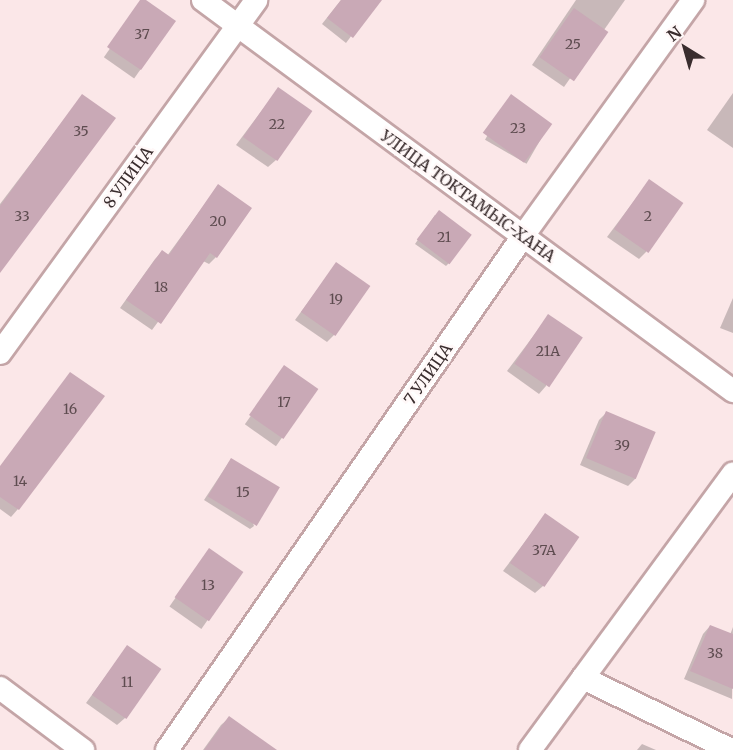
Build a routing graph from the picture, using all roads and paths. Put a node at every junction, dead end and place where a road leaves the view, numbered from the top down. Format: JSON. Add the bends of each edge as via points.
{"nodes":[{"id":1,"x":203,"y":0,"type":"edge"},
{"id":2,"x":256,"y":0,"type":"edge"},
{"id":3,"x":693,"y":0,"type":"edge"},
{"id":4,"x":237,"y":26,"type":"junction"},
{"id":5,"x":523,"y":236,"type":"junction"},
{"id":6,"x":0,"y":353,"type":"edge"},
{"id":7,"x":733,"y":391,"type":"edge"},
{"id":8,"x":733,"y":474,"type":"edge"},
{"id":9,"x":583,"y":678,"type":"junction"},
{"id":10,"x":0,"y":688,"type":"edge"},
{"id":11,"x":83,"y":750,"type":"edge"},
{"id":12,"x":167,"y":750,"type":"edge"},
{"id":13,"x":530,"y":750,"type":"edge"},
{"id":14,"x":731,"y":750,"type":"edge"}],
"edges":[{"from":1,"to":4,"type":"street","name":"УЛИЦА ТОКТАМЫС-ХАНА"},
{"from":2,"to":4,"type":"street","name":"8 УЛИЦА"},
{"from":3,"to":5,"type":"street","name":"7 УЛИЦА"},
{"from":4,"to":5,"type":"street","name":"УЛИЦА ТОКТАМЫС-ХАНА"},
{"from":4,"to":6,"type":"street","name":"8 УЛИЦА"},
{"from":5,"to":7,"type":"street","name":"УЛИЦА ТОКТАМЫС-ХАНА"},
{"from":5,"to":12,"type":"street","name":"7 УЛИЦА"},
{"from":8,"to":9,"type":"street"},
{"from":9,"to":13,"type":"street"},
{"from":9,"to":14,"type":"street"},
{"from":10,"to":11,"type":"street"}]}
